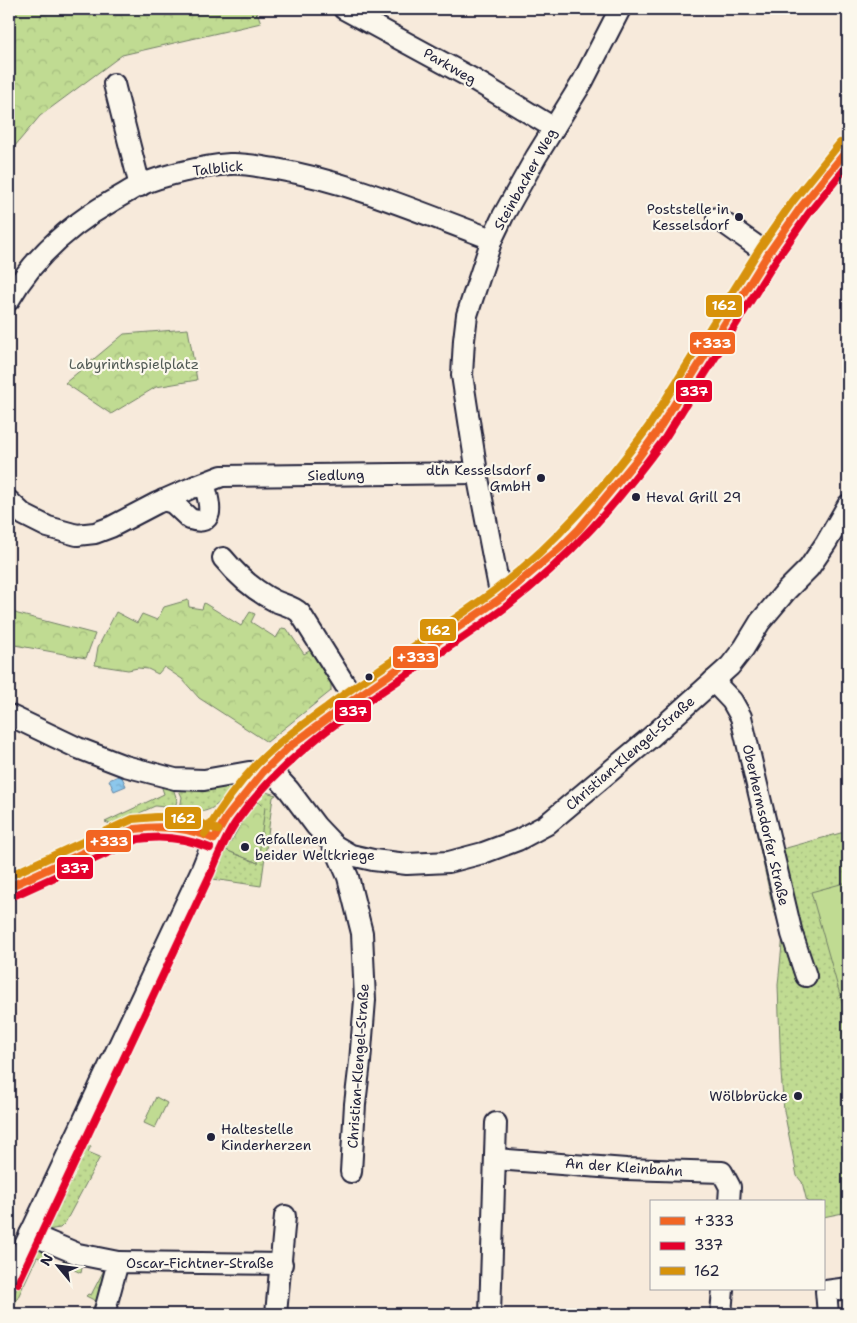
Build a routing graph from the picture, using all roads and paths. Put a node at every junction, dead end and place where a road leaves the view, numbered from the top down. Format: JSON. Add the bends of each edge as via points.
{"nodes":[{"id":1,"x":344,"y":9,"type":"edge"},
{"id":2,"x":620,"y":9,"type":"edge"},
{"id":3,"x":114,"y":84,"type":"dead end"},
{"id":4,"x":554,"y":128,"type":"junction"},
{"id":5,"x":848,"y":148,"type":"edge"},
{"id":6,"x":140,"y":186,"type":"junction"},
{"id":7,"x":717,"y":218,"type":"dead end"},
{"id":8,"x":492,"y":239,"type":"junction"},
{"id":9,"x":768,"y":254,"type":"junction"},
{"id":10,"x":9,"y":300,"type":"edge"},
{"id":11,"x":477,"y":473,"type":"junction"},
{"id":12,"x":196,"y":486,"type":"junction"},
{"id":13,"x":163,"y":500,"type":"junction"},
{"id":14,"x":9,"y":501,"type":"edge"},
{"id":15,"x":846,"y":514,"type":"edge"},
{"id":16,"x":223,"y":558,"type":"dead end"},
{"id":17,"x":501,"y":598,"type":"junction"},
{"id":18,"x":713,"y":682,"type":"junction"},
{"id":19,"x":354,"y":699,"type":"junction"},
{"id":20,"x":9,"y":715,"type":"edge"},
{"id":21,"x":263,"y":772,"type":"junction"},
{"id":22,"x":214,"y":839,"type":"junction"},
{"id":23,"x":334,"y":845,"type":"junction"},
{"id":24,"x":9,"y":887,"type":"edge"},
{"id":25,"x":806,"y":976,"type":"dead end"},
{"id":26,"x":496,"y":1123,"type":"dead end"},
{"id":27,"x":495,"y":1159,"type":"junction"},
{"id":28,"x":351,"y":1172,"type":"dead end"},
{"id":29,"x":729,"y":1200,"type":"edge"},
{"id":30,"x":285,"y":1216,"type":"dead end"},
{"id":31,"x":30,"y":1234,"type":"junction"},
{"id":32,"x":118,"y":1262,"type":"junction"},
{"id":33,"x":282,"y":1264,"type":"junction"},
{"id":34,"x":9,"y":1279,"type":"edge"},
{"id":35,"x":848,"y":1288,"type":"edge"},
{"id":36,"x":723,"y":1290,"type":"edge"},
{"id":37,"x":104,"y":1314,"type":"edge"},
{"id":38,"x":276,"y":1314,"type":"edge"},
{"id":39,"x":490,"y":1314,"type":"edge"},
{"id":40,"x":721,"y":1314,"type":"edge"},
{"id":41,"x":828,"y":1314,"type":"edge"}],
"edges":[{"from":1,"to":4,"type":"street","name":"Parkweg","via":[[473,79]]},
{"from":2,"to":4,"type":"street","name":"Steinbacher Weg","via":[[603,45]]},
{"from":3,"to":6,"type":"street"},
{"from":4,"to":8,"type":"street","name":"Steinbacher Weg"},
{"from":5,"to":9,"type":"street"},
{"from":6,"to":8,"type":"street","name":"Talblick","via":[[186,171],[245,164],[334,182]]},
{"from":6,"to":10,"type":"street","name":"Talblick","via":[[94,212],[54,242]]},
{"from":7,"to":9,"type":"street"},
{"from":8,"to":11,"type":"street","name":"Steinbacher Weg","via":[[467,314],[464,340],[462,375]]},
{"from":9,"to":17,"type":"street","via":[[638,458],[579,530]]},
{"from":11,"to":12,"type":"street","name":"Siedlung","via":[[222,476]]},
{"from":11,"to":17,"type":"street","name":"Steinbacher Weg"},
{"from":12,"to":13,"type":"street"},
{"from":12,"to":13,"type":"street","via":[[206,490],[211,508],[208,516],[201,520],[190,519],[174,503]]},
{"from":13,"to":14,"type":"street","via":[[111,527],[77,535],[48,527],[24,515]]},
{"from":15,"to":18,"type":"street","name":"Christian-Klengel-Straße","via":[[809,568],[786,591],[730,666]]},
{"from":16,"to":19,"type":"street","via":[[234,572],[260,591],[300,613]]},
{"from":17,"to":19,"type":"street"},
{"from":18,"to":23,"type":"street","name":"Christian-Klengel-Straße","via":[[546,825],[518,840],[448,862],[407,864],[351,855]]},
{"from":18,"to":25,"type":"street","name":"Oberhermsdorfer Straße","via":[[732,701],[741,717],[792,934]]},
{"from":19,"to":21,"type":"street","via":[[289,747]]},
{"from":20,"to":21,"type":"street","via":[[78,748],[175,780],[204,780]]},
{"from":21,"to":22,"type":"street"},
{"from":21,"to":23,"type":"street","name":"Christian-Klengel-Straße","via":[[277,777]]},
{"from":22,"to":24,"type":"street","via":[[175,827],[157,825],[135,829]]},
{"from":22,"to":31,"type":"street"},
{"from":23,"to":28,"type":"street","name":"Christian-Klengel-Straße","via":[[348,877],[362,932],[365,1000]]},
{"from":26,"to":27,"type":"street"},
{"from":27,"to":29,"type":"street","name":"An der Kleinbahn","via":[[722,1172],[730,1187]]},
{"from":27,"to":39,"type":"street"},
{"from":30,"to":33,"type":"street","name":"Oscar-Fichtner-Straße"},
{"from":31,"to":32,"type":"street","name":"Oscar-Fichtner-Straße","via":[[78,1254]]},
{"from":31,"to":34,"type":"street"},
{"from":32,"to":33,"type":"street","name":"Oscar-Fichtner-Straße"},
{"from":32,"to":37,"type":"street","name":"Oscar-Fichtner-Straße"},
{"from":33,"to":38,"type":"street","name":"Oscar-Fichtner-Straße"},
{"from":35,"to":41,"type":"street","via":[[826,1291]]},
{"from":36,"to":40,"type":"street"}]}
